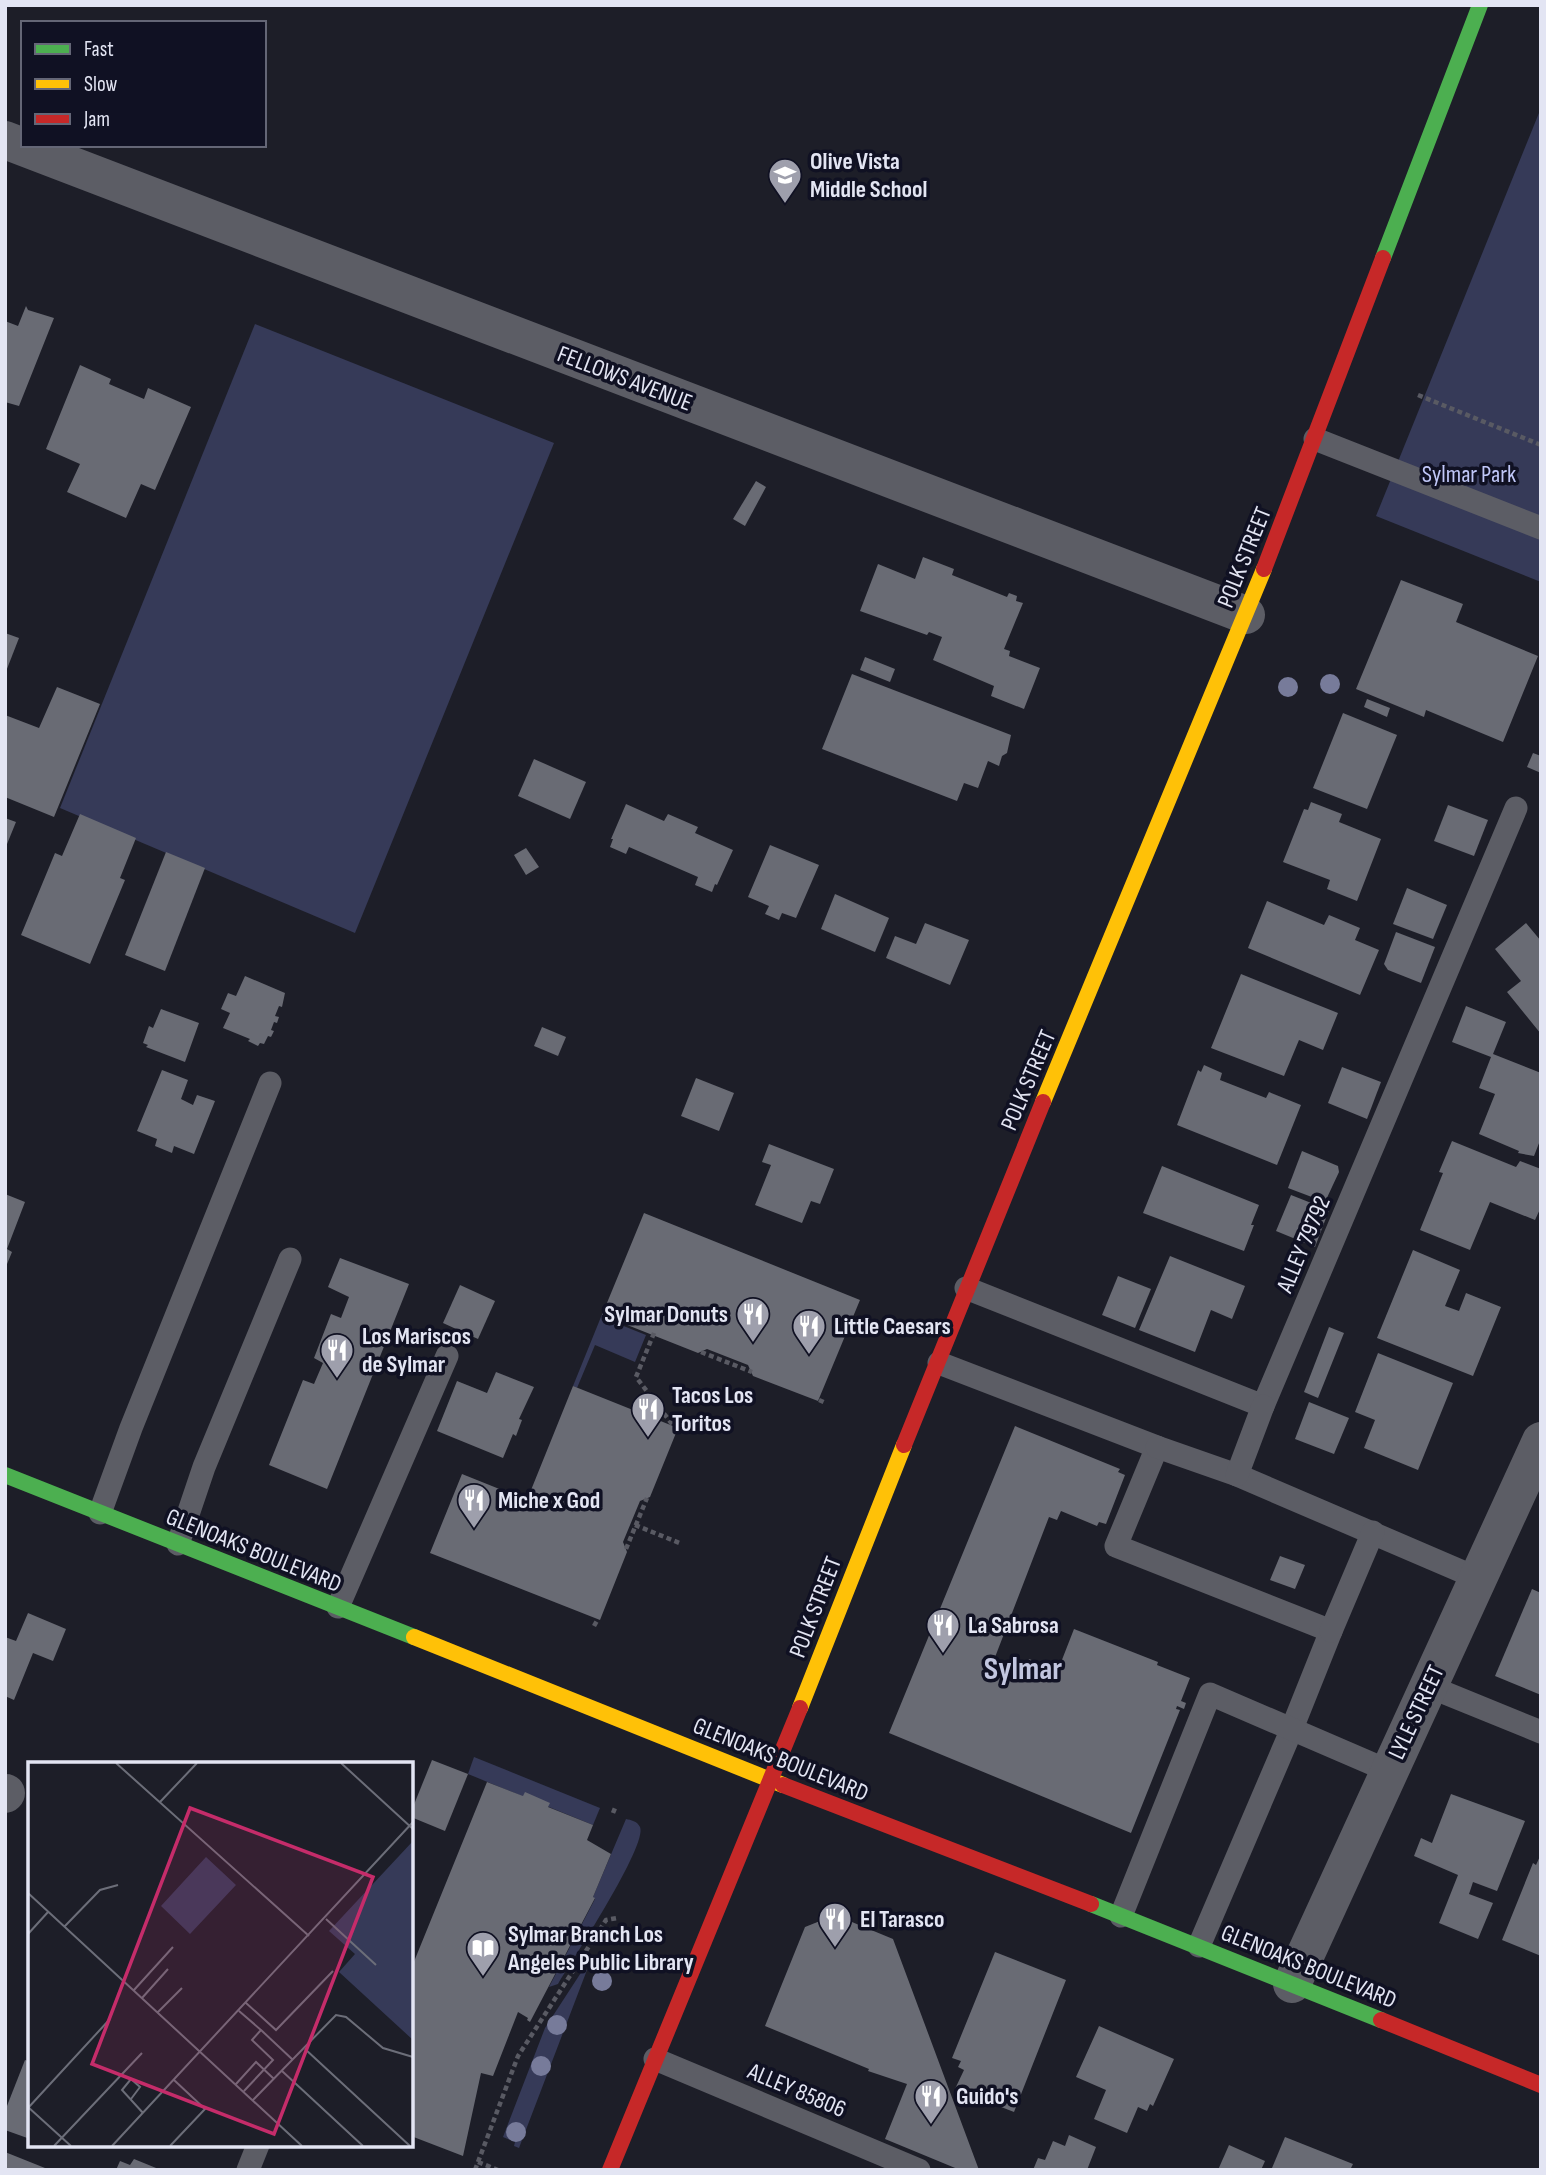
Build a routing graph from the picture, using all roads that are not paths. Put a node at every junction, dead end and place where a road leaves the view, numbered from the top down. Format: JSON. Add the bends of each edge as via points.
{"nodes":[{"id":1,"x":1480,"y":5,"type":"edge"},
{"id":2,"x":23,"y":147,"type":"edge"},
{"id":3,"x":1315,"y":439,"type":"junction"},
{"id":4,"x":1541,"y":528,"type":"edge"},
{"id":5,"x":1245,"y":615,"type":"junction"},
{"id":6,"x":1516,"y":808,"type":"dead end"},
{"id":7,"x":270,"y":1083,"type":"dead end"},
{"id":8,"x":290,"y":1259,"type":"dead end"},
{"id":9,"x":966,"y":1288,"type":"junction"},
{"id":10,"x":447,"y":1356,"type":"dead end"},
{"id":11,"x":939,"y":1363,"type":"junction"},
{"id":12,"x":1264,"y":1406,"type":"junction"},
{"id":13,"x":1157,"y":1447,"type":"junction"},
{"id":14,"x":1537,"y":1457,"type":"edge"},
{"id":15,"x":5,"y":1475,"type":"edge"},
{"id":16,"x":1237,"y":1475,"type":"junction"},
{"id":17,"x":100,"y":1513,"type":"junction"},
{"id":18,"x":1373,"y":1532,"type":"junction"},
{"id":19,"x":178,"y":1544,"type":"junction"},
{"id":20,"x":1477,"y":1578,"type":"junction"},
{"id":21,"x":338,"y":1607,"type":"junction"},
{"id":22,"x":1331,"y":1631,"type":"junction"},
{"id":23,"x":1428,"y":1686,"type":"junction"},
{"id":24,"x":1291,"y":1731,"type":"junction"},
{"id":25,"x":1541,"y":1732,"type":"edge"},
{"id":26,"x":1389,"y":1770,"type":"junction"},
{"id":27,"x":772,"y":1782,"type":"junction"},
{"id":28,"x":1121,"y":1916,"type":"junction"},
{"id":29,"x":1199,"y":1947,"type":"junction"},
{"id":30,"x":1292,"y":1984,"type":"junction"},
{"id":31,"x":655,"y":2059,"type":"junction"},
{"id":32,"x":1541,"y":2085,"type":"edge"},
{"id":33,"x":257,"y":2147,"type":"edge"},
{"id":34,"x":248,"y":2170,"type":"edge"},
{"id":35,"x":610,"y":2170,"type":"edge"},
{"id":36,"x":919,"y":2170,"type":"edge"}],
"edges":[{"from":1,"to":3,"type":"main road","name":"POLK STREET"},
{"from":2,"to":5,"type":"street","name":"FELLOWS AVENUE"},
{"from":3,"to":4,"type":"lane"},
{"from":3,"to":5,"type":"main road","name":"POLK STREET"},
{"from":5,"to":9,"type":"main road","name":"POLK STREET"},
{"from":6,"to":12,"type":"lane","name":"ALLEY 79792"},
{"from":7,"to":17,"type":"lane"},
{"from":8,"to":19,"type":"lane","via":[[204,1467]]},
{"from":9,"to":11,"type":"main road","name":"POLK STREET"},
{"from":9,"to":12,"type":"lane"},
{"from":10,"to":21,"type":"lane"},
{"from":11,"to":13,"type":"lane"},
{"from":11,"to":27,"type":"main road","name":"POLK STREET","via":[[884,1491]]},
{"from":12,"to":16,"type":"lane","name":"ALLEY 79792"},
{"from":13,"to":16,"type":"lane"},
{"from":13,"to":22,"type":"lane","via":[[1116,1546]]},
{"from":14,"to":20,"type":"street","name":"LYLE STREET"},
{"from":15,"to":17,"type":"main road","name":"GLENOAKS BOULEVARD"},
{"from":16,"to":18,"type":"lane"},
{"from":17,"to":19,"type":"main road","name":"GLENOAKS BOULEVARD"},
{"from":18,"to":20,"type":"lane"},
{"from":18,"to":22,"type":"lane"},
{"from":19,"to":21,"type":"main road","name":"GLENOAKS BOULEVARD"},
{"from":20,"to":23,"type":"street","name":"LYLE STREET"},
{"from":21,"to":27,"type":"main road","name":"GLENOAKS BOULEVARD"},
{"from":22,"to":24,"type":"lane"},
{"from":23,"to":25,"type":"lane"},
{"from":23,"to":26,"type":"street","name":"LYLE STREET"},
{"from":24,"to":26,"type":"lane"},
{"from":24,"to":28,"type":"lane","via":[[1210,1694]]},
{"from":24,"to":29,"type":"lane"},
{"from":26,"to":30,"type":"street","name":"LYLE STREET"},
{"from":27,"to":28,"type":"main road","name":"GLENOAKS BOULEVARD"},
{"from":27,"to":31,"type":"main road","name":"POLK STREET"},
{"from":28,"to":29,"type":"main road","name":"GLENOAKS BOULEVARD"},
{"from":29,"to":30,"type":"main road","name":"GLENOAKS BOULEVARD"},
{"from":30,"to":32,"type":"main road","name":"GLENOAKS BOULEVARD"},
{"from":31,"to":35,"type":"main road","name":"POLK STREET"},
{"from":31,"to":36,"type":"lane","name":"ALLEY 85806"},
{"from":33,"to":34,"type":"lane"}]}
